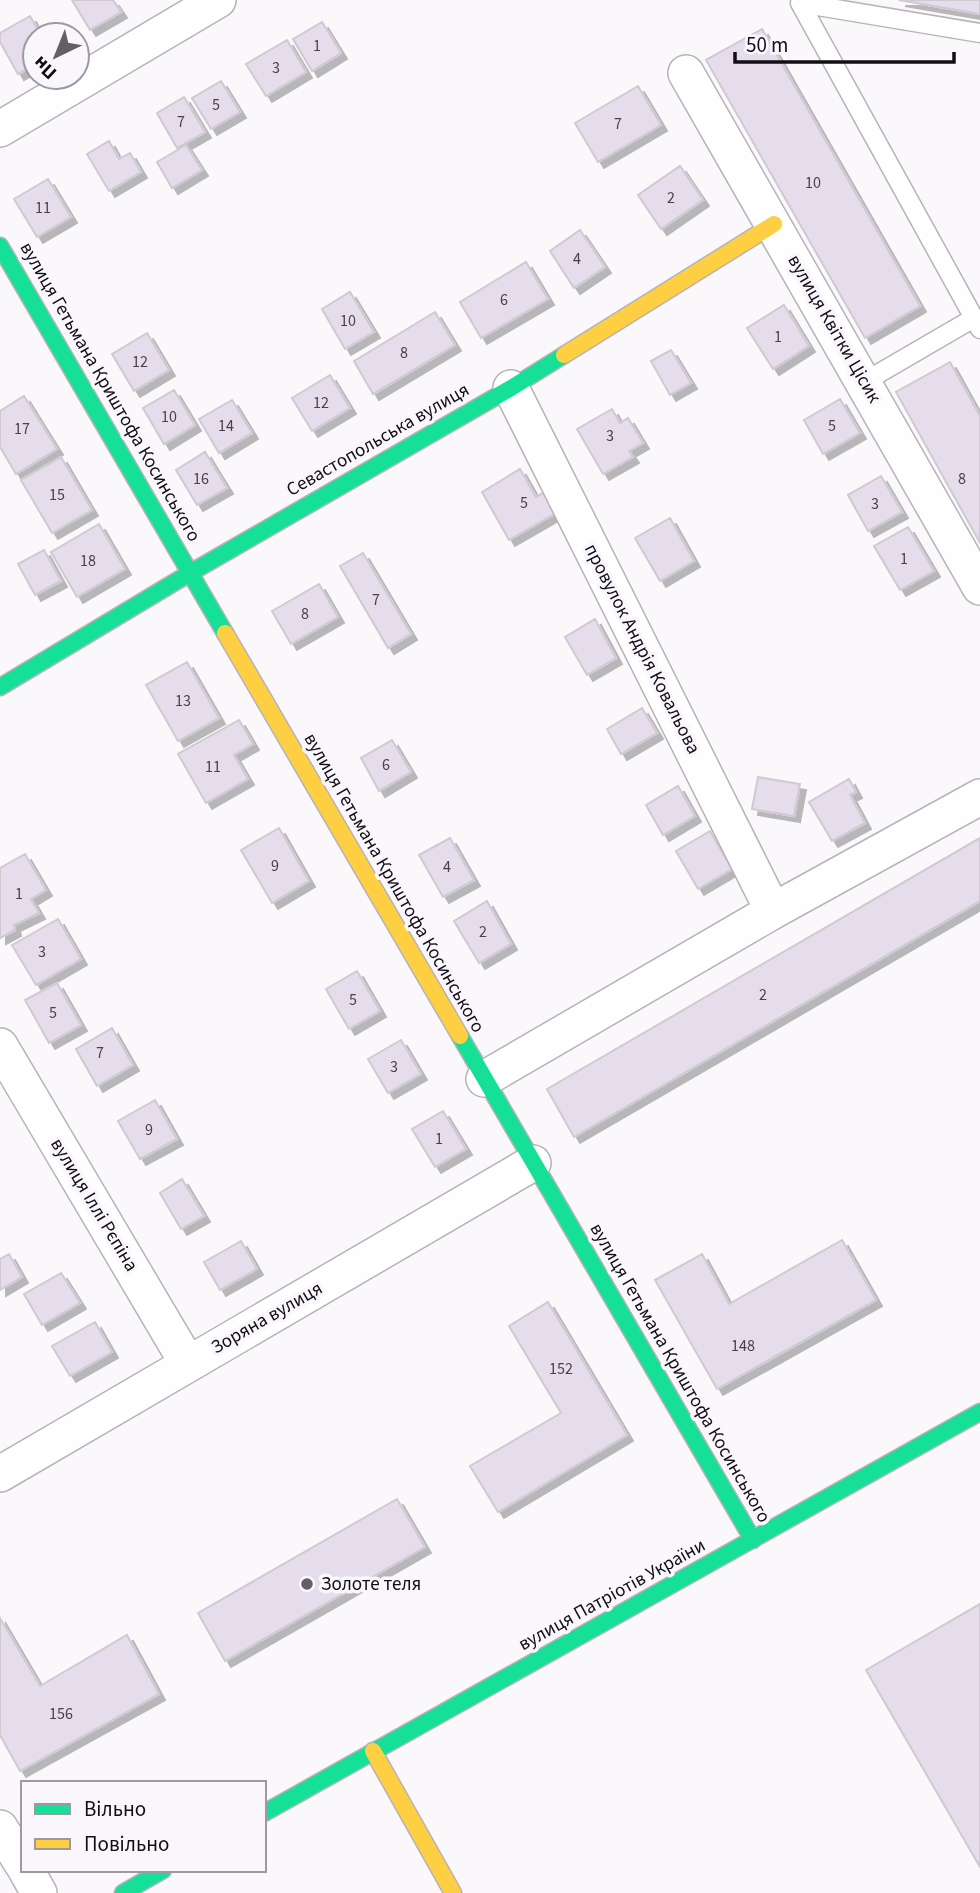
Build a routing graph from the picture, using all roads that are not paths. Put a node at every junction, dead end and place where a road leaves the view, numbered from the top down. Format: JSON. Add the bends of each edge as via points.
{"nodes":[{"id":1,"x":218,"y":0,"type":"edge"},
{"id":2,"x":980,"y":33,"type":"edge"},
{"id":3,"x":686,"y":73,"type":"dead end"},
{"id":4,"x":0,"y":129,"type":"edge"},
{"id":5,"x":774,"y":224,"type":"junction"},
{"id":6,"x":0,"y":246,"type":"edge"},
{"id":7,"x":977,"y":323,"type":"edge"},
{"id":8,"x":864,"y":382,"type":"junction"},
{"id":9,"x":511,"y":388,"type":"junction"},
{"id":10,"x":190,"y":572,"type":"junction"},
{"id":11,"x":980,"y":587,"type":"edge"},
{"id":12,"x":0,"y":687,"type":"edge"},
{"id":13,"x":980,"y":797,"type":"edge"},
{"id":14,"x":773,"y":911,"type":"junction"},
{"id":15,"x":0,"y":1046,"type":"edge"},
{"id":16,"x":484,"y":1079,"type":"junction"},
{"id":17,"x":533,"y":1163,"type":"junction"},
{"id":18,"x":188,"y":1364,"type":"junction"},
{"id":19,"x":980,"y":1412,"type":"edge"},
{"id":20,"x":0,"y":1474,"type":"edge"},
{"id":21,"x":753,"y":1540,"type":"junction"},
{"id":22,"x":373,"y":1751,"type":"junction"},
{"id":23,"x":266,"y":1812,"type":"edge"},
{"id":24,"x":0,"y":1828,"type":"edge"},
{"id":25,"x":21,"y":1863,"type":"edge"},
{"id":26,"x":27,"y":1872,"type":"edge"},
{"id":27,"x":159,"y":1872,"type":"edge"},
{"id":28,"x":39,"y":1893,"type":"edge"},
{"id":29,"x":122,"y":1893,"type":"edge"},
{"id":30,"x":453,"y":1893,"type":"edge"}],
"edges":[{"from":1,"to":4,"type":"street"},
{"from":2,"to":7,"type":"lane","via":[[800,3]]},
{"from":3,"to":5,"type":"street","name":"вулиця Квітки Цісик"},
{"from":5,"to":8,"type":"street","name":"вулиця Квітки Цісик"},
{"from":5,"to":9,"type":"street","name":"Севастопольська вулиця"},
{"from":6,"to":10,"type":"street","name":"вулиця Гетьмана Криштофа Косинського"},
{"from":7,"to":8,"type":"lane"},
{"from":8,"to":11,"type":"street","name":"вулиця Квітки Цісик"},
{"from":9,"to":10,"type":"street","name":"Севастопольська вулиця"},
{"from":9,"to":14,"type":"street","name":"провулок Андрія Ковальова"},
{"from":10,"to":12,"type":"street","name":"Севастопольська вулиця"},
{"from":10,"to":16,"type":"street","name":"вулиця Гетьмана Криштофа Косинського"},
{"from":13,"to":14,"type":"street"},
{"from":14,"to":16,"type":"street"},
{"from":15,"to":18,"type":"street","name":"вулиця Іллі Рєпіна"},
{"from":16,"to":17,"type":"street","name":"вулиця Гетьмана Криштофа Косинського"},
{"from":17,"to":18,"type":"street","name":"Зоряна вулиця"},
{"from":17,"to":21,"type":"street","name":"вулиця Гетьмана Криштофа Косинського"},
{"from":18,"to":20,"type":"street","name":"Зоряна вулиця"},
{"from":19,"to":21,"type":"street","name":"вулиця Патріотів України"},
{"from":21,"to":22,"type":"street","name":"вулиця Патріотів України"},
{"from":22,"to":23,"type":"street","name":"вулиця Патріотів України"},
{"from":22,"to":30,"type":"street"},
{"from":24,"to":25,"type":"street"},
{"from":26,"to":28,"type":"street"},
{"from":27,"to":29,"type":"street"}]}
